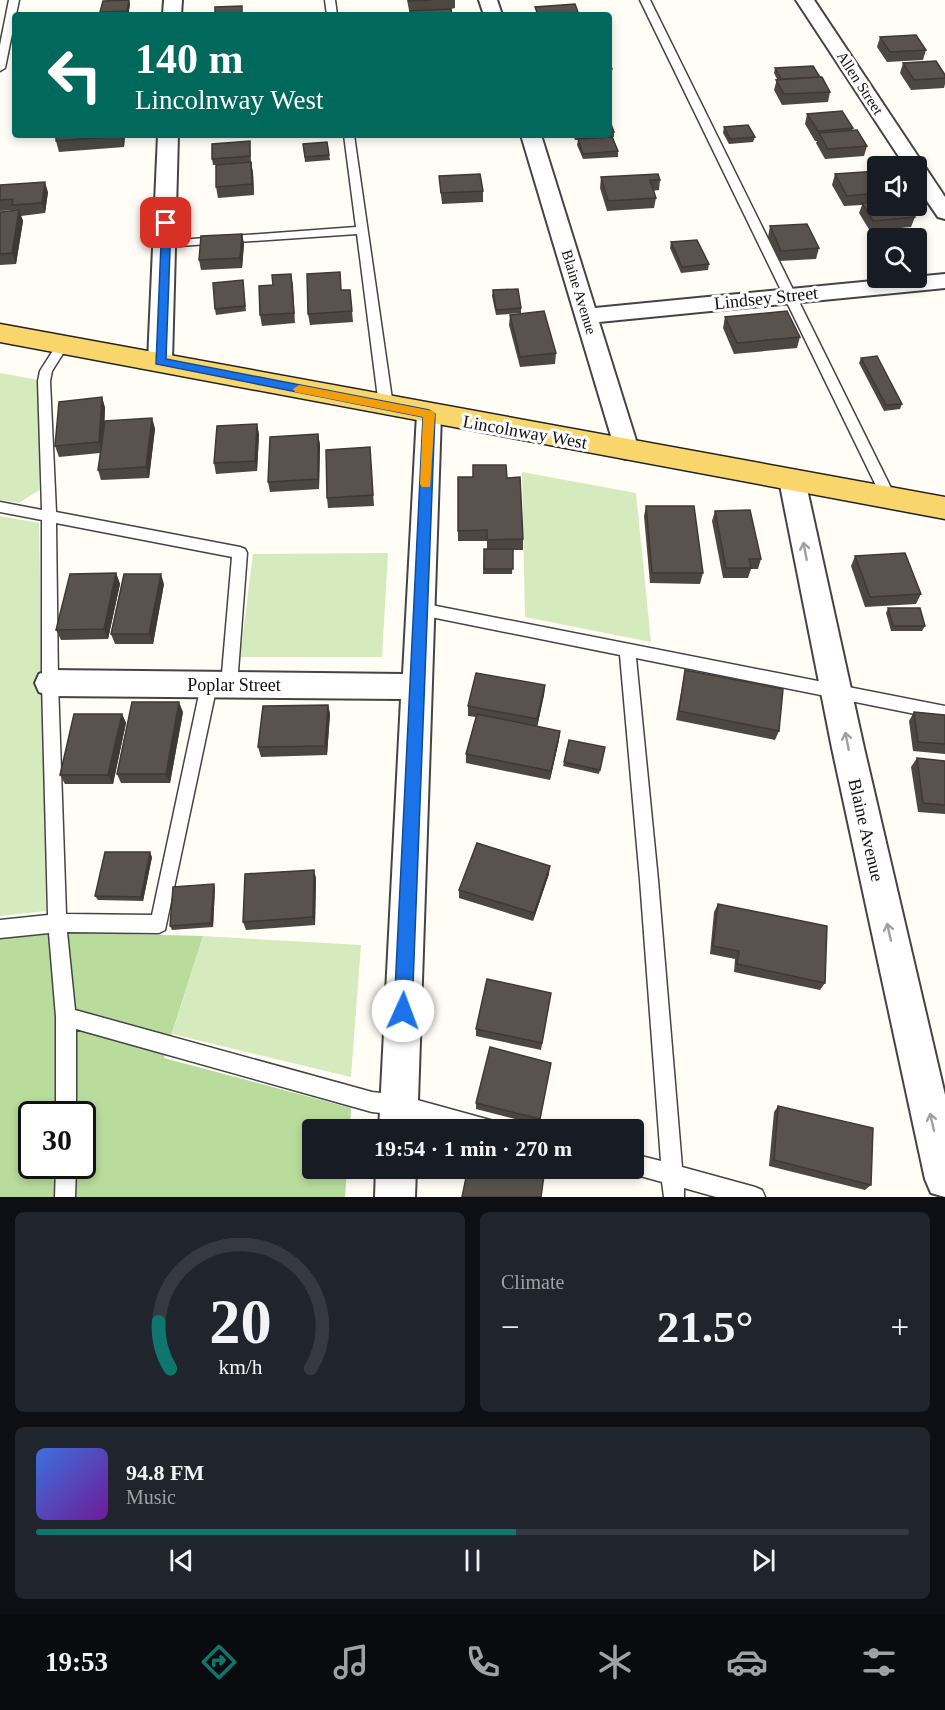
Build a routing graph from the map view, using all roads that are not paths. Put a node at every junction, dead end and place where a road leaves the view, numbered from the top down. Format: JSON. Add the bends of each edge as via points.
{"nodes":[{"id":1,"x":14,"y":0,"type":"edge"},
{"id":2,"x":645,"y":0,"type":"edge"},
{"id":3,"x":805,"y":0,"type":"edge"},
{"id":4,"x":0,"y":68,"type":"edge"},
{"id":5,"x":168,"y":138,"type":"edge"},
{"id":6,"x":349,"y":138,"type":"edge"},
{"id":7,"x":532,"y":138,"type":"edge"},
{"id":8,"x":908,"y":156,"type":"edge"},
{"id":9,"x":927,"y":185,"type":"edge"},
{"id":10,"x":945,"y":213,"type":"edge"},
{"id":11,"x":362,"y":230,"type":"junction"},
{"id":12,"x":165,"y":244,"type":"junction"},
{"id":13,"x":945,"y":281,"type":"edge"},
{"id":14,"x":789,"y":296,"type":"junction"},
{"id":15,"x":587,"y":316,"type":"junction"},
{"id":16,"x":0,"y":333,"type":"edge"},
{"id":17,"x":63,"y":344,"type":"junction"},
{"id":18,"x":160,"y":361,"type":"junction"},
{"id":19,"x":386,"y":406,"type":"junction"},
{"id":20,"x":429,"y":414,"type":"junction"},
{"id":21,"x":626,"y":450,"type":"junction"},
{"id":22,"x":792,"y":480,"type":"junction"},
{"id":23,"x":889,"y":498,"type":"junction"},
{"id":24,"x":0,"y":507,"type":"edge"},
{"id":25,"x":945,"y":508,"type":"edge"},
{"id":26,"x":49,"y":516,"type":"junction"},
{"id":27,"x":421,"y":609,"type":"junction"},
{"id":28,"x":627,"y":649,"type":"junction"},
{"id":29,"x":50,"y":683,"type":"junction"},
{"id":30,"x":219,"y":685,"type":"junction"},
{"id":31,"x":417,"y":687,"type":"junction"},
{"id":32,"x":837,"y":691,"type":"junction"},
{"id":33,"x":945,"y":712,"type":"edge"},
{"id":34,"x":57,"y":922,"type":"junction"},
{"id":35,"x":0,"y":929,"type":"edge"},
{"id":36,"x":66,"y":1017,"type":"junction"},
{"id":37,"x":66,"y":1101,"type":"edge"},
{"id":38,"x":398,"y":1117,"type":"edge"},
{"id":39,"x":644,"y":1167,"type":"edge"},
{"id":40,"x":673,"y":1174,"type":"junction"},
{"id":41,"x":66,"y":1179,"type":"edge"},
{"id":42,"x":396,"y":1179,"type":"edge"},
{"id":43,"x":945,"y":1179,"type":"edge"},
{"id":44,"x":66,"y":1197,"type":"edge"},
{"id":45,"x":395,"y":1197,"type":"edge"},
{"id":46,"x":674,"y":1197,"type":"edge"},
{"id":47,"x":755,"y":1197,"type":"edge"}],
"edges":[{"from":1,"to":4,"type":"lane"},
{"from":2,"to":14,"type":"lane"},
{"from":3,"to":8,"type":"street","name":"Allen Street"},
{"from":5,"to":12,"type":"street"},
{"from":6,"to":11,"type":"lane"},
{"from":7,"to":15,"type":"street","name":"Blaine Avenue"},
{"from":9,"to":10,"type":"street","name":"Allen Street"},
{"from":11,"to":12,"type":"lane"},
{"from":11,"to":19,"type":"lane"},
{"from":12,"to":18,"type":"street"},
{"from":13,"to":14,"type":"street","name":"Lindsey Street"},
{"from":14,"to":15,"type":"street","name":"Lindsey Street"},
{"from":14,"to":23,"type":"lane"},
{"from":15,"to":21,"type":"street","name":"Blaine Avenue"},
{"from":16,"to":17,"type":"main road","name":"Lincolnway West"},
{"from":17,"to":18,"type":"main road","name":"Lincolnway West"},
{"from":17,"to":26,"type":"lane","via":[[44,381]]},
{"from":18,"to":19,"type":"main road","name":"Lincolnway West"},
{"from":19,"to":20,"type":"main road","name":"Lincolnway West"},
{"from":20,"to":21,"type":"main road","name":"Lincolnway West"},
{"from":20,"to":27,"type":"street"},
{"from":21,"to":22,"type":"main road","name":"Lincolnway West"},
{"from":22,"to":23,"type":"main road","name":"Lincolnway West"},
{"from":32,"to":22,"type":"street","name":"Blaine Avenue","one_way":true},
{"from":23,"to":25,"type":"main road","name":"Lincolnway West"},
{"from":24,"to":26,"type":"lane"},
{"from":26,"to":29,"type":"lane"},
{"from":26,"to":30,"type":"lane","via":[[240,552]]},
{"from":27,"to":28,"type":"lane"},
{"from":27,"to":31,"type":"street"},
{"from":28,"to":32,"type":"lane"},
{"from":28,"to":40,"type":"lane"},
{"from":29,"to":30,"type":"street","name":"Poplar Street"},
{"from":29,"to":34,"type":"lane"},
{"from":30,"to":31,"type":"street","name":"Poplar Street"},
{"from":30,"to":34,"type":"lane","via":[[159,924]]},
{"from":31,"to":38,"type":"street"},
{"from":32,"to":33,"type":"lane"},
{"from":43,"to":32,"type":"street","name":"Blaine Avenue","one_way":true},
{"from":34,"to":35,"type":"lane"},
{"from":34,"to":36,"type":"lane"},
{"from":36,"to":37,"type":"lane"},
{"from":36,"to":38,"type":"lane","via":[[372,1102]]},
{"from":39,"to":40,"type":"lane"},
{"from":40,"to":46,"type":"lane"},
{"from":40,"to":47,"type":"lane"},
{"from":41,"to":44,"type":"lane"},
{"from":42,"to":45,"type":"street"}]}
